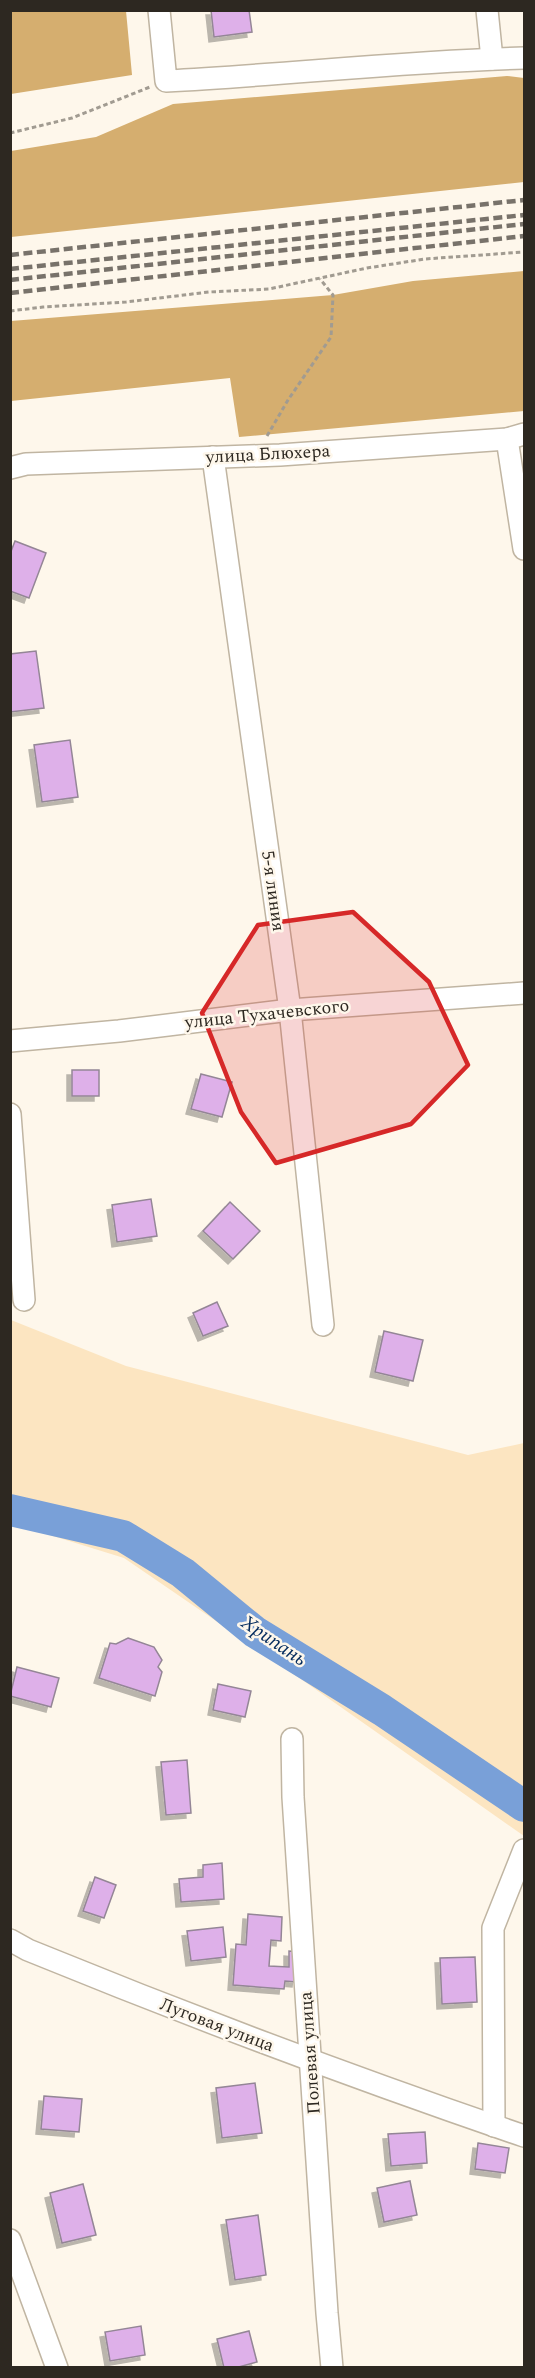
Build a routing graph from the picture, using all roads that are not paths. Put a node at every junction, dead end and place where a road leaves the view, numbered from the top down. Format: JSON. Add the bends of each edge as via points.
{"nodes":[{"id":1,"x":159,"y":10,"type":"edge"},
{"id":2,"x":487,"y":10,"type":"edge"},
{"id":3,"x":525,"y":58,"type":"edge"},
{"id":4,"x":492,"y":59,"type":"junction"},
{"id":5,"x":516,"y":436,"type":"edge"},
{"id":6,"x":213,"y":457,"type":"junction"},
{"id":7,"x":10,"y":468,"type":"edge"},
{"id":8,"x":525,"y":549,"type":"edge"},
{"id":9,"x":525,"y":993,"type":"edge"},
{"id":10,"x":290,"y":1010,"type":"junction"},
{"id":11,"x":10,"y":1041,"type":"edge"},
{"id":12,"x":10,"y":1114,"type":"edge"},
{"id":13,"x":24,"y":1300,"type":"dead end"},
{"id":14,"x":323,"y":1325,"type":"dead end"},
{"id":15,"x":291,"y":1739,"type":"dead end"},
{"id":16,"x":525,"y":1850,"type":"edge"},
{"id":17,"x":10,"y":1940,"type":"edge"},
{"id":18,"x":311,"y":2062,"type":"junction"},
{"id":19,"x":494,"y":2126,"type":"junction"},
{"id":20,"x":525,"y":2136,"type":"edge"},
{"id":21,"x":10,"y":2240,"type":"edge"},
{"id":22,"x":57,"y":2367,"type":"edge"},
{"id":23,"x":332,"y":2367,"type":"edge"}],
"edges":[{"from":1,"to":4,"type":"street","via":[[166,81]]},
{"from":2,"to":4,"type":"street"},
{"from":3,"to":4,"type":"street"},
{"from":5,"to":6,"type":"street","name":"улица Блюхера"},
{"from":5,"to":8,"type":"street"},
{"from":6,"to":7,"type":"street","name":"улица Блюхера","via":[[26,464]]},
{"from":6,"to":10,"type":"street","name":"5-я линия"},
{"from":9,"to":10,"type":"street","name":"улица Тухачевского"},
{"from":10,"to":11,"type":"street","name":"улица Тухачевского"},
{"from":10,"to":14,"type":"street","name":"5-я линия"},
{"from":12,"to":13,"type":"street"},
{"from":15,"to":18,"type":"street","name":"Полевая улица"},
{"from":16,"to":19,"type":"street","via":[[493,1928]]},
{"from":17,"to":18,"type":"street","name":"Луговая улица"},
{"from":18,"to":19,"type":"street","name":"Луговая улица"},
{"from":18,"to":23,"type":"street","name":"Полевая улица"},
{"from":19,"to":20,"type":"street","name":"Луговая улица"},
{"from":21,"to":22,"type":"street"}]}
